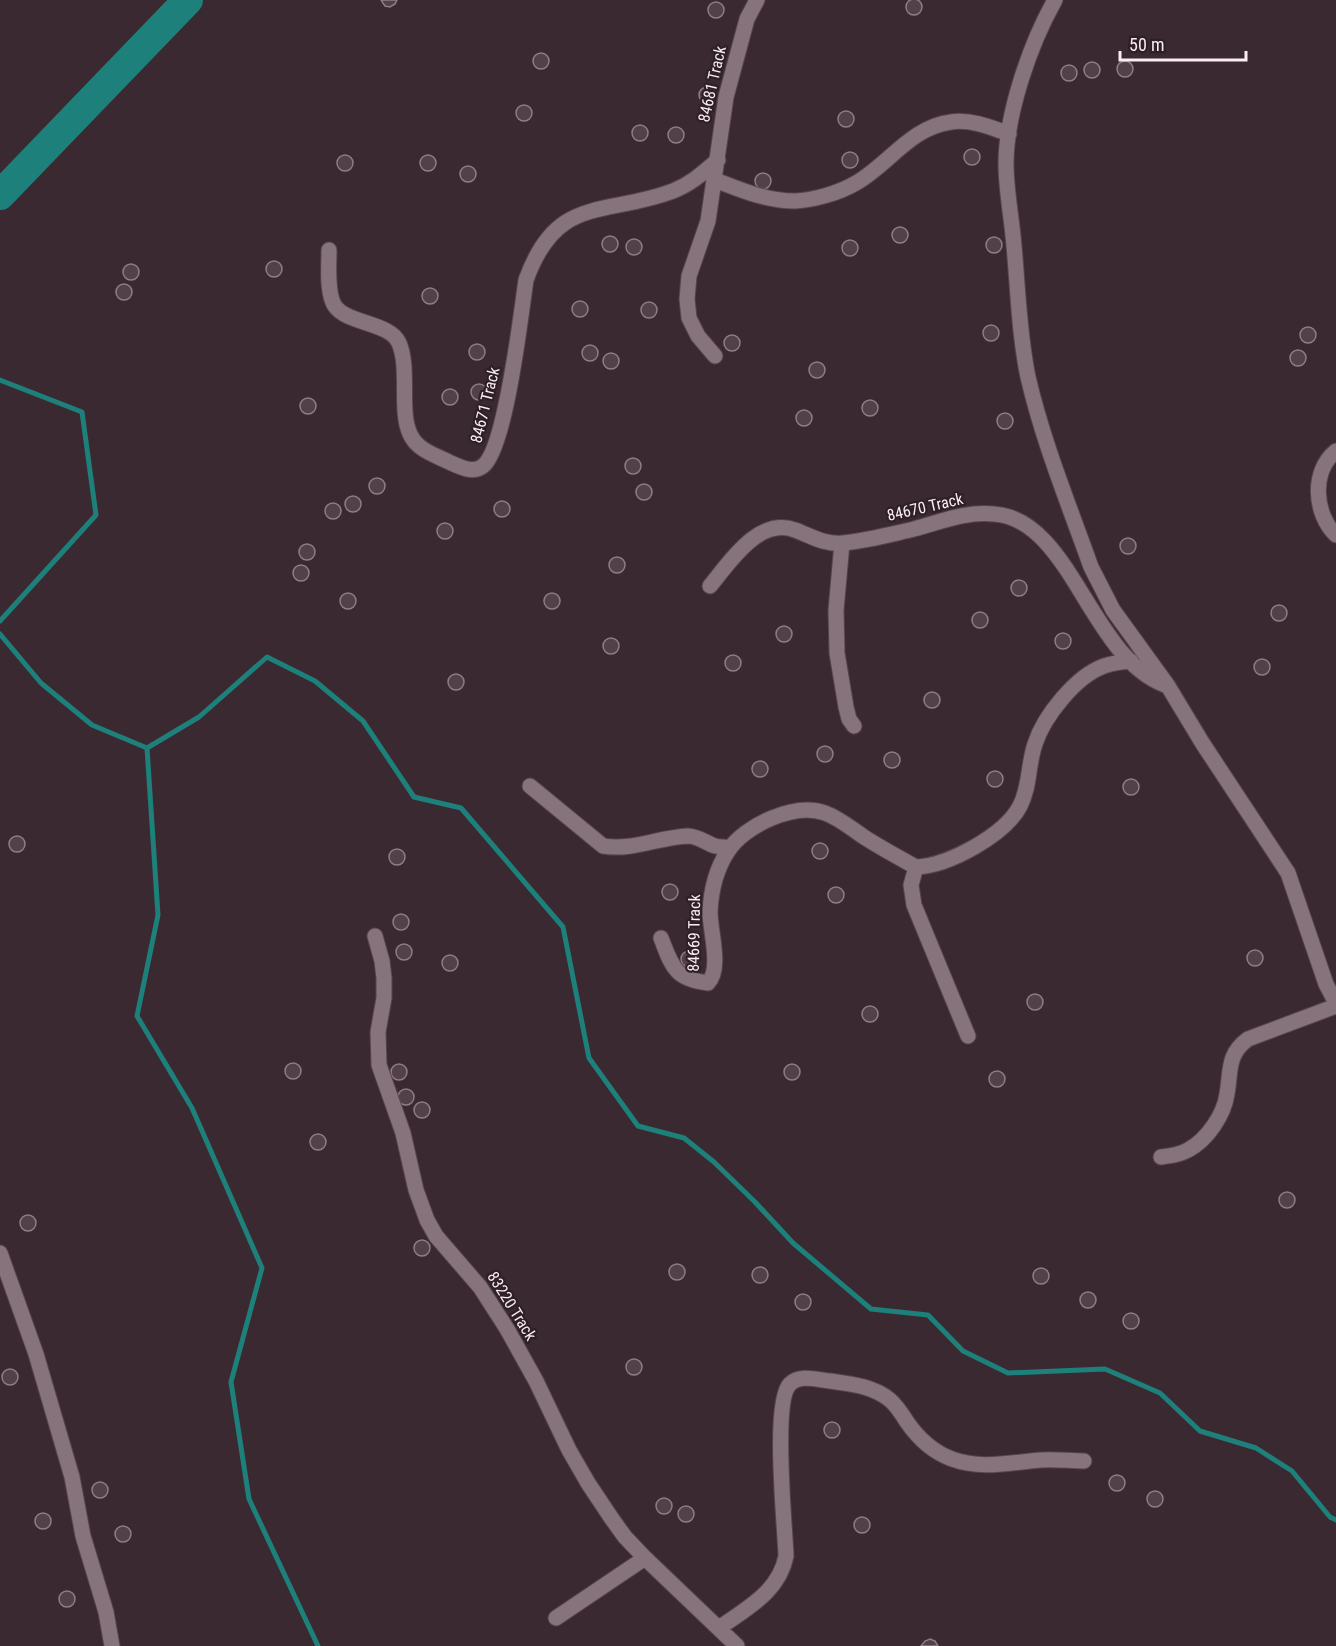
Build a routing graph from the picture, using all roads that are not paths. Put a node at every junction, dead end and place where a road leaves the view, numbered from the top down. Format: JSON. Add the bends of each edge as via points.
{"nodes":[{"id":1,"x":757,"y":0,"type":"edge"},
{"id":2,"x":1055,"y":0,"type":"edge"},
{"id":3,"x":1009,"y":134,"type":"junction"},
{"id":4,"x":718,"y":160,"type":"junction"},
{"id":5,"x":715,"y":180,"type":"junction"},
{"id":6,"x":329,"y":250,"type":"dead end"},
{"id":7,"x":715,"y":357,"type":"dead end"},
{"id":8,"x":1336,"y":451,"type":"edge"},
{"id":9,"x":1336,"y":535,"type":"edge"},
{"id":10,"x":842,"y":543,"type":"junction"},
{"id":11,"x":710,"y":586,"type":"dead end"},
{"id":12,"x":1131,"y":661,"type":"junction"},
{"id":13,"x":1168,"y":686,"type":"junction"},
{"id":14,"x":854,"y":726,"type":"dead end"},
{"id":15,"x":530,"y":786,"type":"dead end"},
{"id":16,"x":729,"y":848,"type":"junction"},
{"id":17,"x":916,"y":867,"type":"junction"},
{"id":18,"x":375,"y":936,"type":"dead end"},
{"id":19,"x":661,"y":938,"type":"dead end"},
{"id":20,"x":1336,"y":1004,"type":"edge"},
{"id":21,"x":968,"y":1036,"type":"dead end"},
{"id":22,"x":1161,"y":1157,"type":"dead end"},
{"id":23,"x":0,"y":1253,"type":"edge"},
{"id":24,"x":1084,"y":1461,"type":"dead end"},
{"id":25,"x":645,"y":1558,"type":"junction"},
{"id":26,"x":556,"y":1618,"type":"dead end"},
{"id":27,"x":719,"y":1628,"type":"junction"},
{"id":28,"x":112,"y":1646,"type":"edge"},
{"id":29,"x":736,"y":1646,"type":"edge"}],
"edges":[{"from":1,"to":4,"type":"street","name":"84681 Track","via":[[747,19],[726,97]]},
{"from":2,"to":3,"type":"street","via":[[1018,90]]},
{"from":3,"to":5,"type":"street","via":[[978,123],[934,126],[901,146],[856,183],[795,201],[749,193]]},
{"from":3,"to":13,"type":"street","via":[[1006,181],[1023,348],[1039,419],[1101,589]]},
{"from":4,"to":5,"type":"street","name":"84681 Track"},
{"from":4,"to":6,"type":"street","name":"84671 Track","via":[[699,177],[674,190],[585,212],[549,237],[526,280],[505,411],[492,452],[476,470],[460,468],[414,442],[407,424],[399,343],[390,334],[337,309],[331,299]]},
{"from":5,"to":7,"type":"street","name":"84681 Track","via":[[708,221],[690,268],[687,298],[693,329]]},
{"from":8,"to":9,"type":"street","via":[[1323,465],[1318,482],[1323,515]]},
{"from":10,"to":11,"type":"street","via":[[819,541],[793,529],[773,529],[744,547]]},
{"from":10,"to":12,"type":"street","name":"84670 Track","via":[[910,530],[956,516],[1011,516],[1036,532],[1051,549],[1102,628]]},
{"from":10,"to":14,"type":"street","via":[[837,653],[846,707]]},
{"from":12,"to":13,"type":"street","name":"84670 Track"},
{"from":12,"to":17,"type":"street","via":[[1092,672],[1051,714],[1034,745],[1025,795],[1011,819],[958,856]]},
{"from":13,"to":20,"type":"street","via":[[1288,873]]},
{"from":15,"to":16,"type":"street","via":[[603,846],[634,847],[692,836]]},
{"from":16,"to":17,"type":"street","name":"84669 Track","via":[[776,815],[801,810],[824,812]]},
{"from":16,"to":19,"type":"street","name":"84669 Track","via":[[712,893],[714,972],[710,981],[692,981],[678,974]]},
{"from":17,"to":21,"type":"street","via":[[911,885],[914,904]]},
{"from":18,"to":25,"type":"street","name":"83220 Track","via":[[384,978],[379,1065],[403,1133],[421,1205],[436,1236],[480,1287],[507,1329],[588,1483]]},
{"from":20,"to":22,"type":"street","via":[[1240,1045],[1233,1056],[1224,1106],[1214,1123],[1188,1150]]},
{"from":23,"to":28,"type":"street","via":[[36,1354],[72,1476],[83,1536]]},
{"from":24,"to":27,"type":"street","via":[[1039,1460],[990,1466],[961,1462],[926,1444],[892,1401],[876,1391],[854,1384],[797,1379],[787,1388],[782,1409],[786,1556],[783,1567],[770,1589]]},
{"from":25,"to":26,"type":"street"},
{"from":25,"to":27,"type":"street","name":"83220 Track"},
{"from":27,"to":29,"type":"street","name":"83220 Track"}]}
